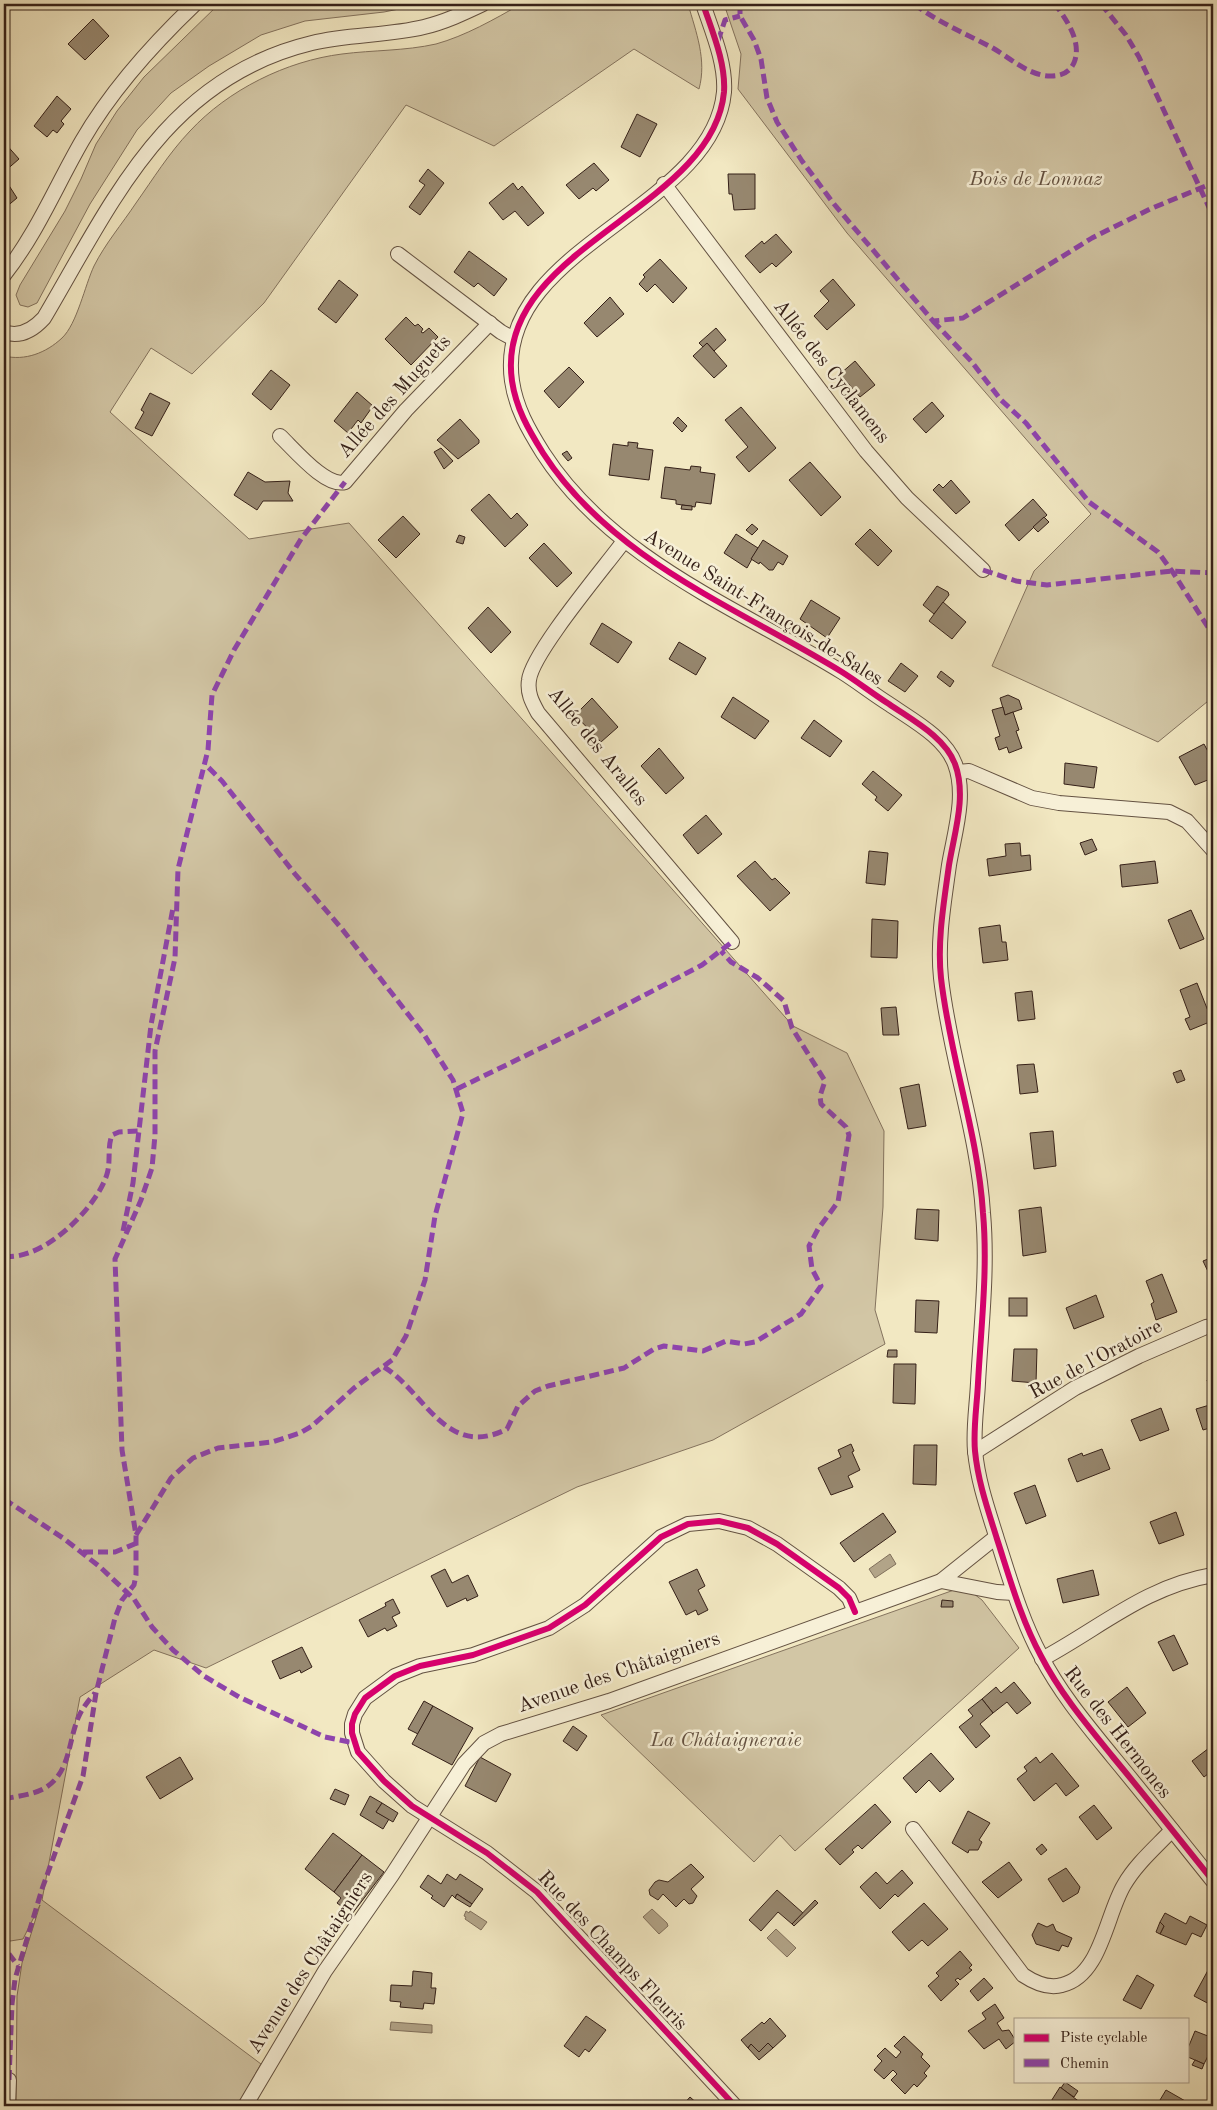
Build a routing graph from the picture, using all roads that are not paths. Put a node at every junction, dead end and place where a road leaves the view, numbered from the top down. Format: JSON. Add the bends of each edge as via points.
{"nodes":[{"id":1,"x":195,"y":4,"type":"edge"},
{"id":2,"x":484,"y":4,"type":"edge"},
{"id":3,"x":703,"y":4,"type":"edge"},
{"id":4,"x":664,"y":184,"type":"junction"},
{"id":5,"x":398,"y":254,"type":"dead end"},
{"id":6,"x":4,"y":275,"type":"edge"},
{"id":7,"x":490,"y":323,"type":"junction"},
{"id":8,"x":4,"y":332,"type":"edge"},
{"id":9,"x":514,"y":339,"type":"junction"},
{"id":10,"x":280,"y":436,"type":"dead end"},
{"id":11,"x":624,"y":541,"type":"junction"},
{"id":12,"x":983,"y":570,"type":"dead end"},
{"id":13,"x":958,"y":772,"type":"junction"},
{"id":14,"x":1213,"y":850,"type":"edge"},
{"id":15,"x":732,"y":942,"type":"dead end"},
{"id":16,"x":1213,"y":1326,"type":"edge"},
{"id":17,"x":975,"y":1452,"type":"junction"},
{"id":18,"x":996,"y":1536,"type":"junction"},
{"id":19,"x":1213,"y":1575,"type":"edge"},
{"id":20,"x":941,"y":1581,"type":"junction"},
{"id":21,"x":1014,"y":1593,"type":"junction"},
{"id":22,"x":855,"y":1612,"type":"junction"},
{"id":23,"x":1042,"y":1659,"type":"junction"},
{"id":24,"x":428,"y":1817,"type":"junction"},
{"id":25,"x":913,"y":1829,"type":"dead end"},
{"id":26,"x":1172,"y":1830,"type":"junction"},
{"id":27,"x":1213,"y":1881,"type":"edge"},
{"id":28,"x":9,"y":2080,"type":"dead end"},
{"id":29,"x":8,"y":2106,"type":"edge"},
{"id":30,"x":245,"y":2106,"type":"edge"},
{"id":31,"x":735,"y":2106,"type":"edge"}],
"edges":[{"from":1,"to":6,"type":"street","via":[[158,40],[108,100],[82,141],[32,236]]},
{"from":2,"to":8,"type":"street","via":[[423,28],[314,42],[286,49],[211,89],[185,109],[148,151],[94,230],[44,318],[26,333]]},
{"from":3,"to":4,"type":"street","name":"Avenue Saint-François-de-Sales","via":[[724,77],[722,105],[717,123],[697,154]]},
{"from":4,"to":9,"type":"street","name":"Avenue Saint-François-de-Sales","via":[[552,278],[528,306]]},
{"from":4,"to":12,"type":"street","name":"Allée des Cyclamens","via":[[866,451],[907,498]]},
{"from":5,"to":7,"type":"street"},
{"from":7,"to":9,"type":"street"},
{"from":7,"to":10,"type":"street","name":"Allée des Muguets","via":[[411,404],[344,482],[339,484],[328,480]]},
{"from":9,"to":11,"type":"street","name":"Avenue Saint-François-de-Sales","via":[[510,367],[516,403],[527,427],[565,482]]},
{"from":11,"to":13,"type":"street","name":"Avenue Saint-François-de-Sales","via":[[682,580],[845,674],[941,742]]},
{"from":11,"to":15,"type":"street","name":"Allée des Aralles","via":[[537,658],[528,681],[530,700]]},
{"from":13,"to":14,"type":"street","via":[[969,772],[1032,798],[1170,812],[1188,821]]},
{"from":13,"to":17,"type":"street","name":"Avenue Saint-François-de-Sales","via":[[958,813],[942,919],[941,969],[951,1040],[978,1157],[983,1201],[984,1257]]},
{"from":16,"to":17,"type":"street","name":"Rue de l'Oratoire","via":[[1139,1356],[1075,1388]]},
{"from":17,"to":18,"type":"street","name":"Avenue Saint-François-de-Sales","via":[[980,1484]]},
{"from":18,"to":20,"type":"street","name":"Avenue des Châtaigniers"},
{"from":18,"to":21,"type":"street","name":"Avenue Saint-François-de-Sales"},
{"from":19,"to":23,"type":"street","via":[[1194,1578],[1140,1599]]},
{"from":20,"to":21,"type":"street"},
{"from":20,"to":22,"type":"street","name":"Avenue des Châtaigniers"},
{"from":21,"to":23,"type":"street","name":"Rue des Hermones"},
{"from":22,"to":24,"type":"street","name":"Avenue des Châtaigniers","via":[[609,1702],[492,1738],[470,1756]]},
{"from":22,"to":24,"type":"street","via":[[849,1598],[839,1588],[777,1544],[748,1528],[734,1523],[704,1521],[674,1529],[649,1546],[585,1605],[562,1621],[481,1652],[407,1670],[365,1698],[352,1724],[358,1752],[397,1794]]},
{"from":23,"to":26,"type":"street","name":"Rue des Hermones","via":[[1077,1712]]},
{"from":24,"to":30,"type":"street","name":"Avenue des Châtaigniers","via":[[321,1977]]},
{"from":24,"to":31,"type":"street","name":"Rue des Champs Fleuris","via":[[487,1853],[537,1892]]},
{"from":25,"to":26,"type":"street","via":[[1023,1975],[1049,1986],[1068,1984],[1084,1973],[1094,1957],[1125,1882]]},
{"from":26,"to":27,"type":"street","name":"Rue des Hermones"},
{"from":28,"to":29,"type":"street"}]}
